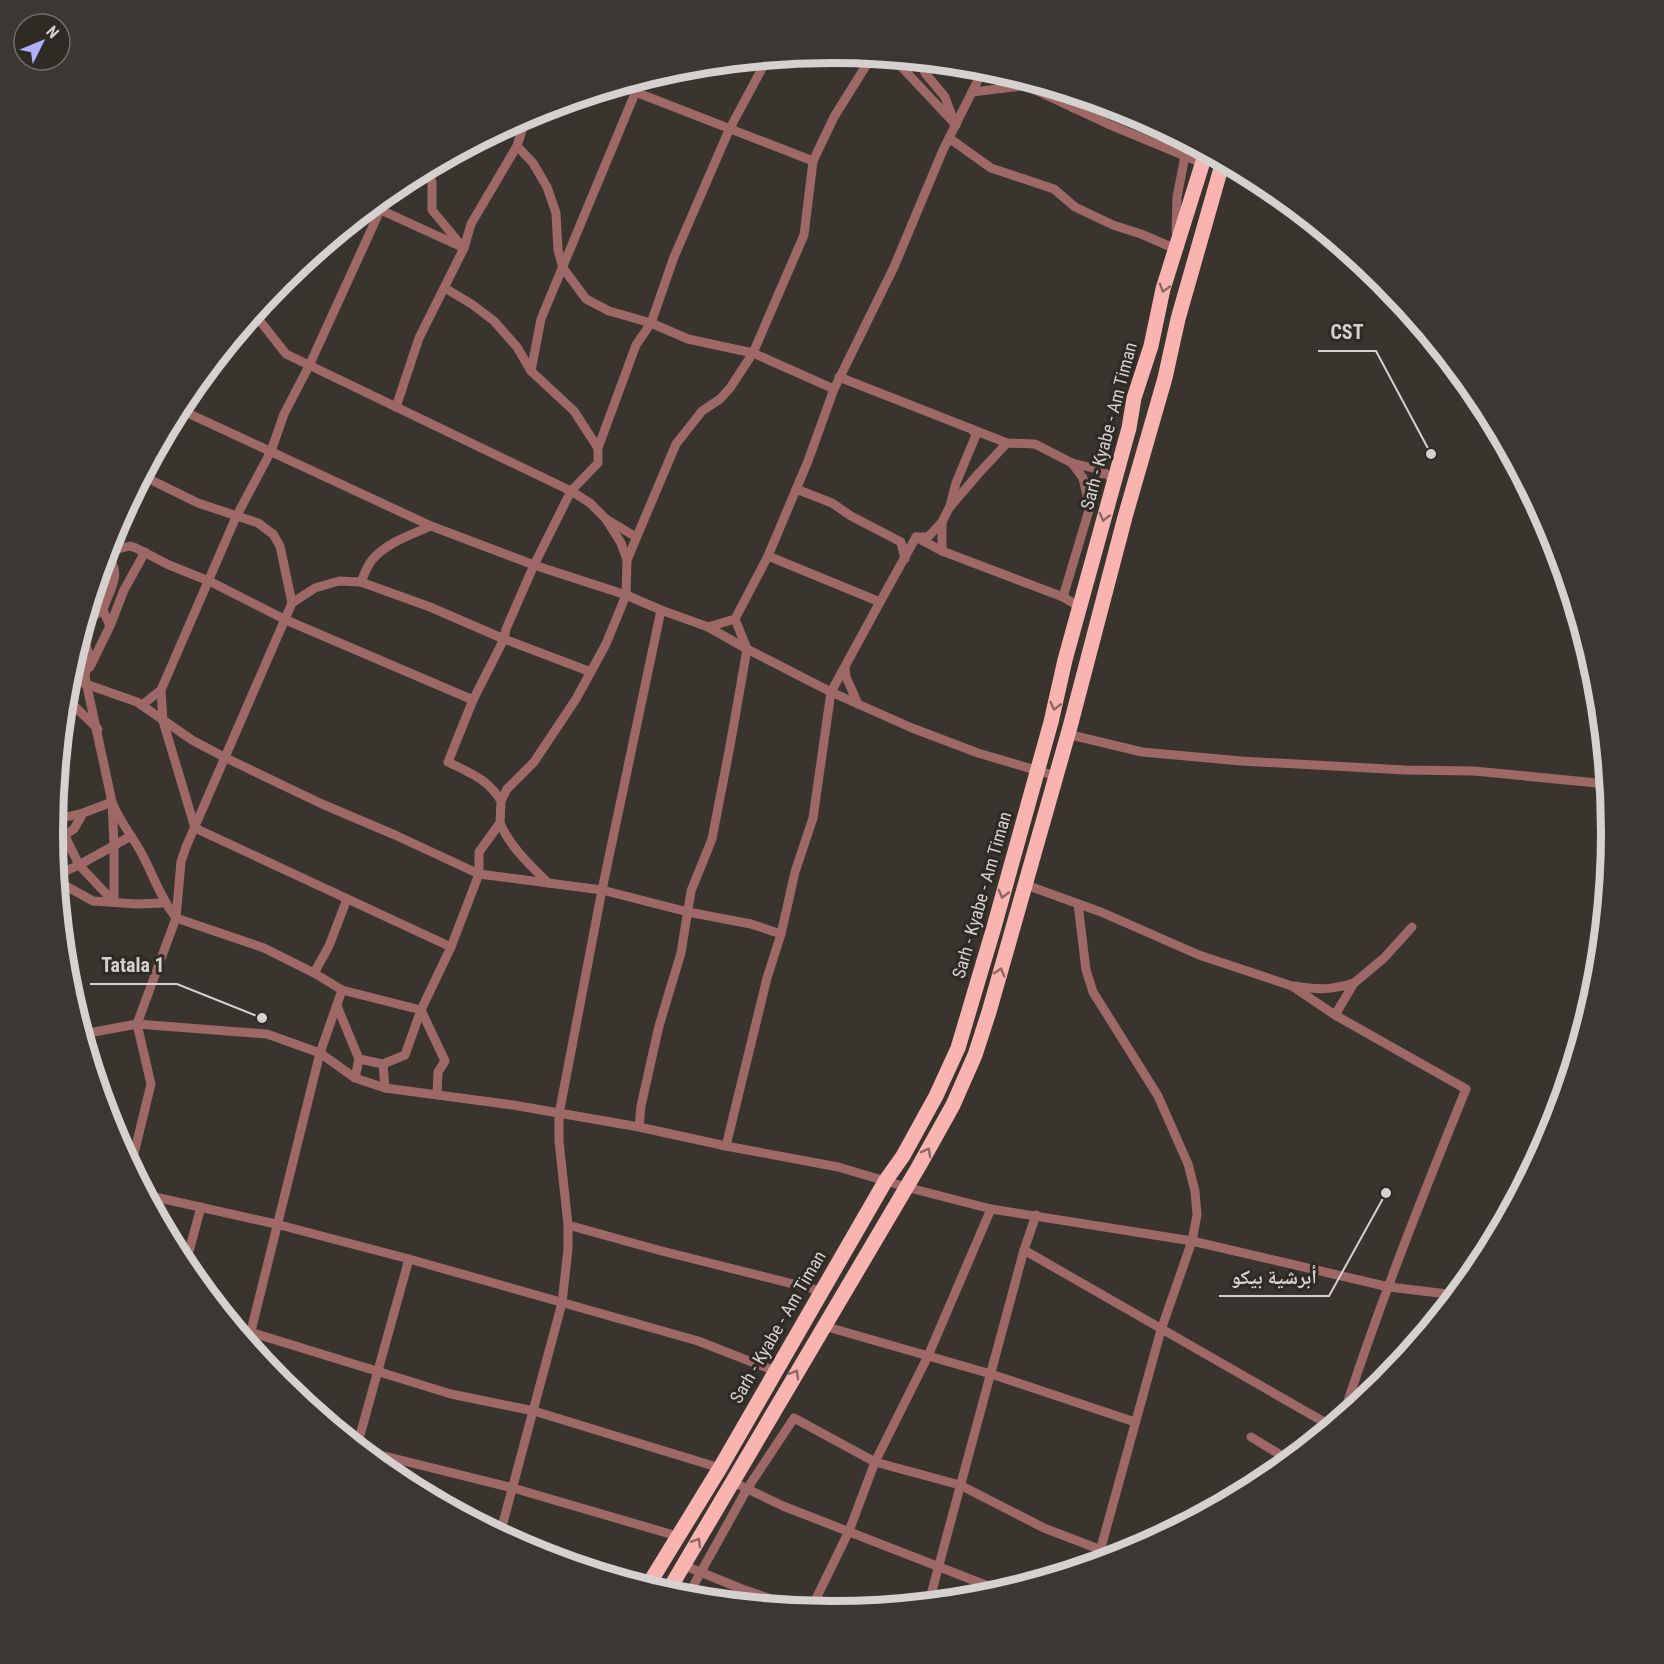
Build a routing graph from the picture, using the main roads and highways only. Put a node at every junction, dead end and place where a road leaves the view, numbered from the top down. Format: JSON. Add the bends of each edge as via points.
{"nodes":[{"id":1,"x":1203,"y":159,"type":"edge"},
{"id":2,"x":1221,"y":169,"type":"edge"},
{"id":3,"x":652,"y":1579,"type":"edge"},
{"id":4,"x":672,"y":1584,"type":"edge"}],
"edges":[{"from":1,"to":3,"type":"highway","name":"Sarh - Kyabe - Am Timan","one_way":true,"via":[[1162,289],[1151,346],[1037,771],[958,1048],[903,1156]]},
{"from":4,"to":2,"type":"highway","one_way":true,"via":[[740,1485],[756,1443],[953,1105],[975,1055],[1068,734]]}]}
